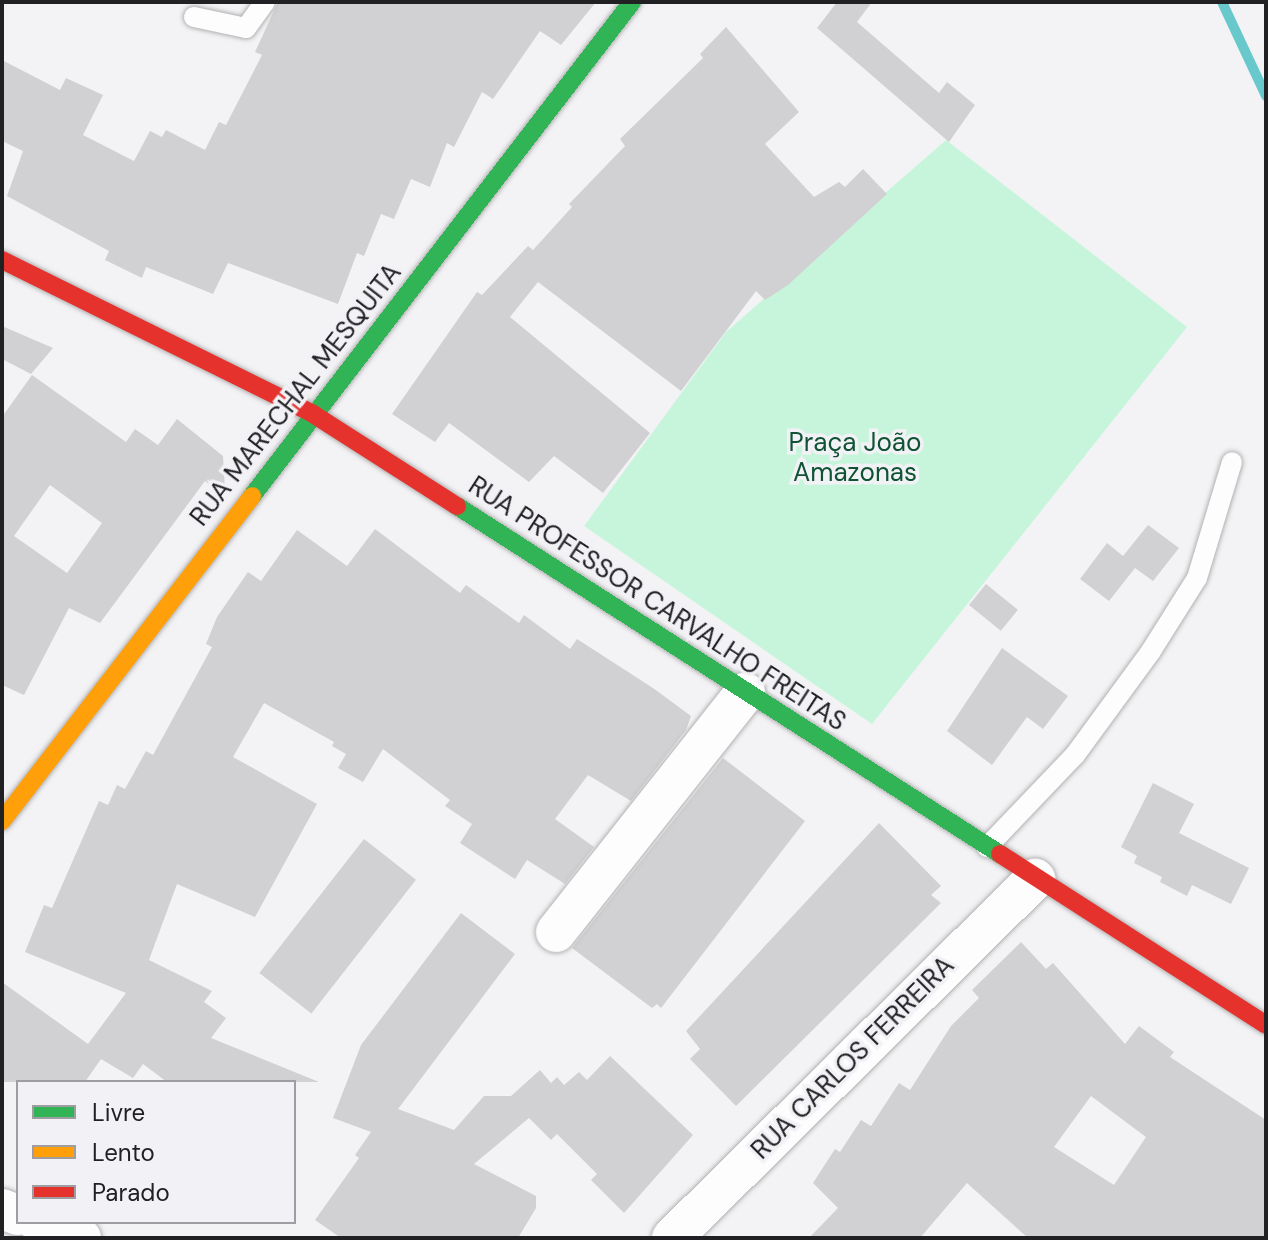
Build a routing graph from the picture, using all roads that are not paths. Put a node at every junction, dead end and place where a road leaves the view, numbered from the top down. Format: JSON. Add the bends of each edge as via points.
{"nodes":[{"id":1,"x":265,"y":2,"type":"edge"},
{"id":2,"x":632,"y":2,"type":"edge"},
{"id":3,"x":194,"y":17,"type":"dead end"},
{"id":4,"x":2,"y":260,"type":"edge"},
{"id":5,"x":313,"y":414,"type":"junction"},
{"id":6,"x":1232,"y":462,"type":"dead end"},
{"id":7,"x":745,"y":693,"type":"junction"},
{"id":8,"x":2,"y":821,"type":"edge"},
{"id":9,"x":987,"y":847,"type":"junction"},
{"id":10,"x":1035,"y":879,"type":"junction"},
{"id":11,"x":556,"y":932,"type":"dead end"},
{"id":12,"x":1266,"y":1025,"type":"edge"},
{"id":13,"x":43,"y":1224,"type":"edge"},
{"id":14,"x":81,"y":1238,"type":"edge"},
{"id":15,"x":672,"y":1238,"type":"edge"}],
"edges":[{"from":1,"to":3,"type":"lane","via":[[246,28]]},
{"from":2,"to":5,"type":"street","name":"RUA MARECHAL MESQUITA"},
{"from":4,"to":5,"type":"street","name":"RUA PROFESSOR CARVALHO FREITAS"},
{"from":5,"to":7,"type":"street","name":"RUA PROFESSOR CARVALHO FREITAS"},
{"from":5,"to":8,"type":"street","name":"RUA MARECHAL MESQUITA"},
{"from":6,"to":9,"type":"lane","via":[[1197,578],[1151,651],[1075,755]]},
{"from":7,"to":9,"type":"street","name":"RUA PROFESSOR CARVALHO FREITAS"},
{"from":7,"to":11,"type":"street"},
{"from":9,"to":10,"type":"street","name":"RUA PROFESSOR CARVALHO FREITAS"},
{"from":10,"to":12,"type":"street","name":"RUA PROFESSOR CARVALHO FREITAS"},
{"from":10,"to":15,"type":"street","name":"RUA CARLOS FERREIRA"},
{"from":13,"to":14,"type":"street"}]}
